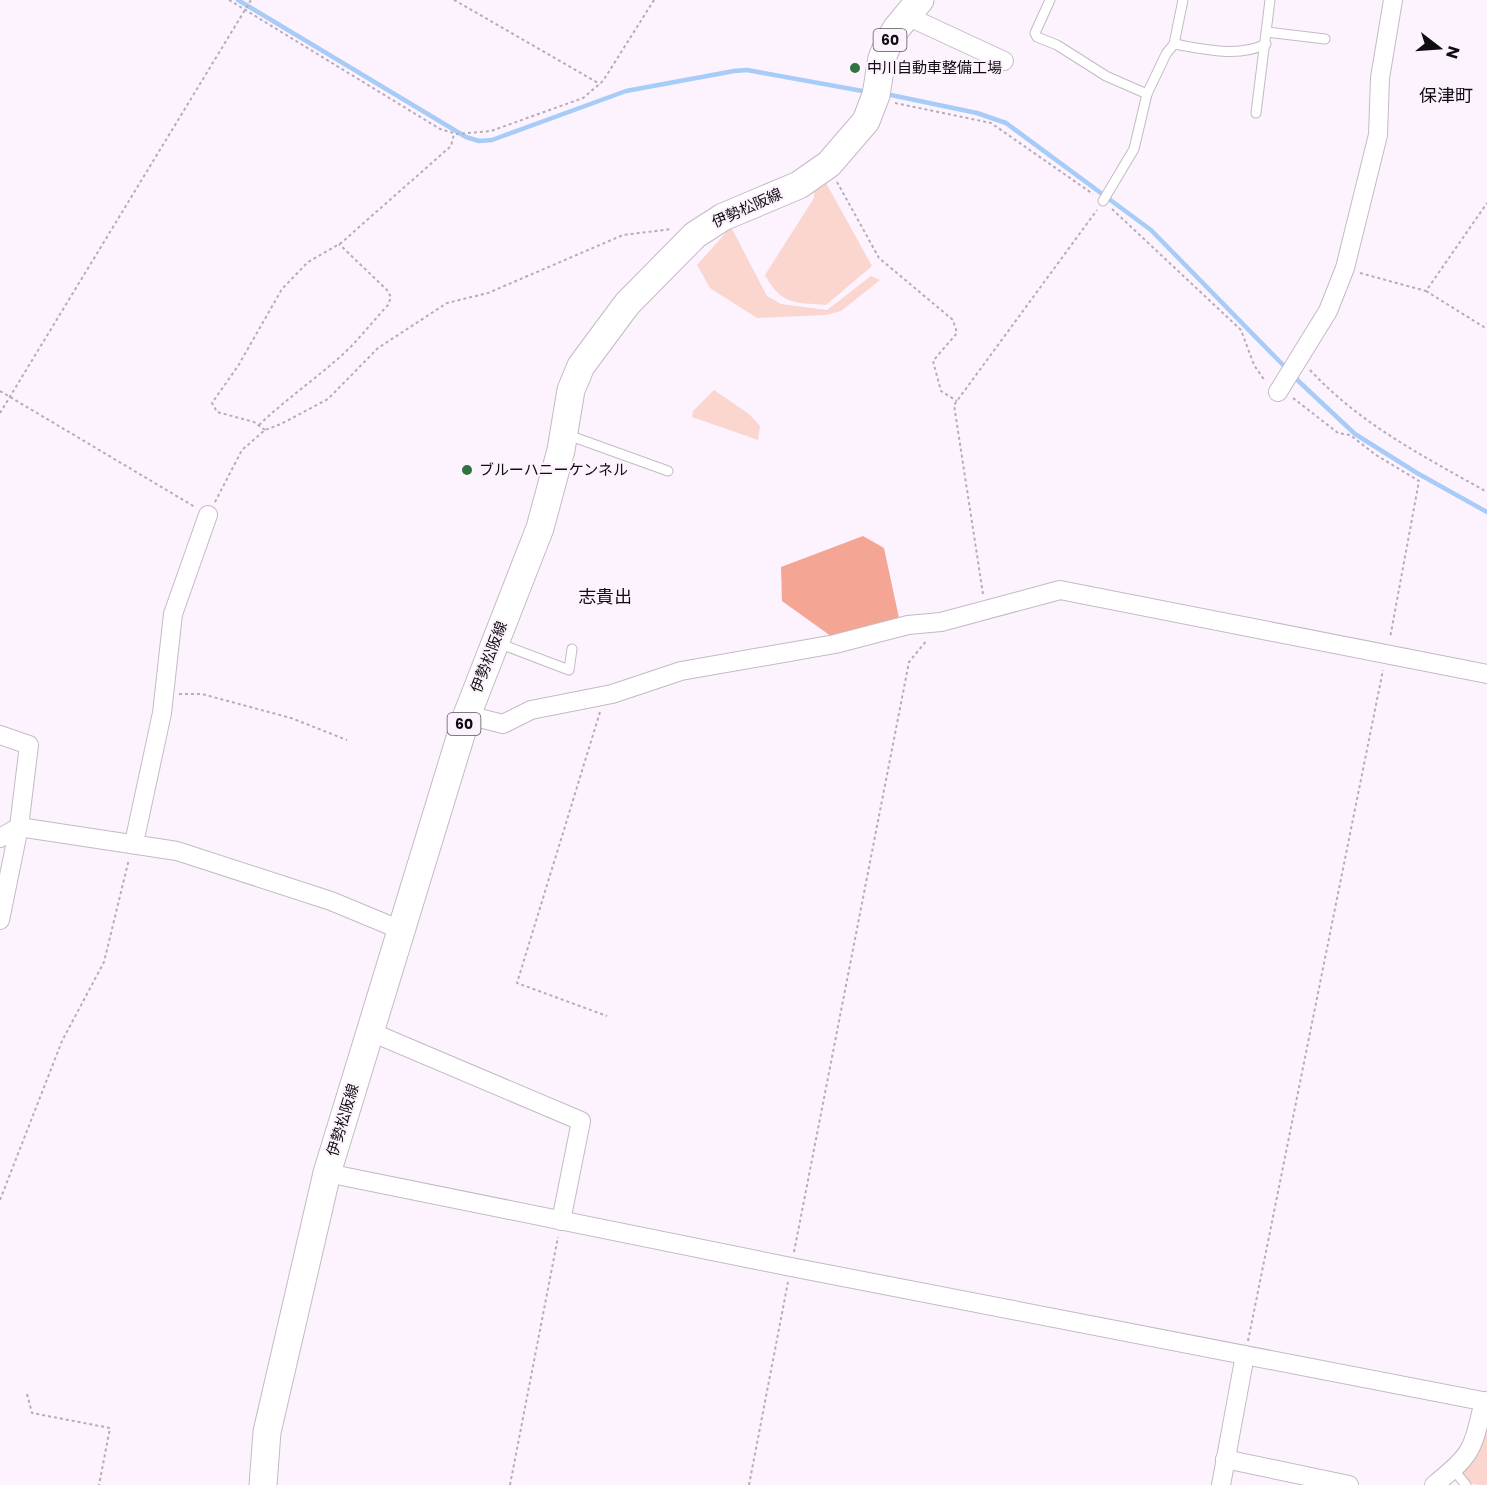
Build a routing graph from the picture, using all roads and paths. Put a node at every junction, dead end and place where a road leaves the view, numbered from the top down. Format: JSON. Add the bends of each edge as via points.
{"nodes":[{"id":1,"x":229,"y":0,"type":"edge"},
{"id":2,"x":454,"y":0,"type":"edge"},
{"id":3,"x":654,"y":0,"type":"edge"},
{"id":4,"x":1050,"y":0,"type":"edge"},
{"id":5,"x":1183,"y":0,"type":"edge"},
{"id":6,"x":1270,"y":0,"type":"edge"},
{"id":7,"x":1393,"y":0,"type":"edge"},
{"id":8,"x":250,"y":1,"type":"edge"},
{"id":9,"x":913,"y":8,"type":"edge"},
{"id":10,"x":245,"y":9,"type":"junction"},
{"id":11,"x":1268,"y":32,"type":"junction"},
{"id":12,"x":1325,"y":39,"type":"dead end"},
{"id":13,"x":1174,"y":44,"type":"junction"},
{"id":14,"x":1266,"y":44,"type":"junction"},
{"id":15,"x":1004,"y":61,"type":"dead end"},
{"id":16,"x":600,"y":84,"type":"junction"},
{"id":17,"x":876,"y":94,"type":"junction"},
{"id":18,"x":1147,"y":94,"type":"junction"},
{"id":19,"x":1256,"y":113,"type":"dead end"},
{"id":20,"x":456,"y":134,"type":"junction"},
{"id":21,"x":829,"y":164,"type":"junction"},
{"id":22,"x":1106,"y":197,"type":"junction"},
{"id":23,"x":1487,"y":203,"type":"edge"},
{"id":24,"x":664,"y":229,"type":"dead end"},
{"id":25,"x":339,"y":244,"type":"junction"},
{"id":26,"x":1345,"y":268,"type":"junction"},
{"id":27,"x":1426,"y":291,"type":"junction"},
{"id":28,"x":1487,"y":329,"type":"edge"},
{"id":29,"x":1290,"y":374,"type":"junction"},
{"id":30,"x":0,"y":391,"type":"edge"},
{"id":31,"x":10,"y":397,"type":"junction"},
{"id":32,"x":957,"y":401,"type":"junction"},
{"id":33,"x":0,"y":413,"type":"edge"},
{"id":34,"x":259,"y":425,"type":"junction"},
{"id":35,"x":265,"y":429,"type":"junction"},
{"id":36,"x":563,"y":433,"type":"junction"},
{"id":37,"x":668,"y":471,"type":"dead end"},
{"id":38,"x":1487,"y":492,"type":"edge"},
{"id":39,"x":208,"y":515,"type":"junction"},
{"id":40,"x":986,"y":609,"type":"junction"},
{"id":41,"x":941,"y":622,"type":"junction"},
{"id":42,"x":494,"y":641,"type":"junction"},
{"id":43,"x":572,"y":650,"type":"dead end"},
{"id":44,"x":1387,"y":654,"type":"junction"},
{"id":45,"x":1487,"y":674,"type":"edge"},
{"id":46,"x":164,"y":694,"type":"junction"},
{"id":47,"x":605,"y":695,"type":"junction"},
{"id":48,"x":467,"y":715,"type":"junction"},
{"id":49,"x":0,"y":735,"type":"edge"},
{"id":50,"x":347,"y":740,"type":"dead end"},
{"id":51,"x":19,"y":827,"type":"junction"},
{"id":52,"x":0,"y":838,"type":"edge"},
{"id":53,"x":134,"y":843,"type":"junction"},
{"id":54,"x":0,"y":920,"type":"edge"},
{"id":55,"x":401,"y":930,"type":"junction"},
{"id":56,"x":607,"y":1016,"type":"dead end"},
{"id":57,"x":371,"y":1032,"type":"junction"},
{"id":58,"x":327,"y":1173,"type":"junction"},
{"id":59,"x":0,"y":1200,"type":"edge"},
{"id":60,"x":561,"y":1221,"type":"junction"},
{"id":61,"x":791,"y":1267,"type":"junction"},
{"id":62,"x":1245,"y":1355,"type":"junction"},
{"id":63,"x":27,"y":1394,"type":"dead end"},
{"id":64,"x":1485,"y":1402,"type":"edge"},
{"id":65,"x":1226,"y":1459,"type":"junction"},
{"id":66,"x":1454,"y":1469,"type":"junction"},
{"id":67,"x":99,"y":1485,"type":"edge"},
{"id":68,"x":262,"y":1485,"type":"edge"},
{"id":69,"x":510,"y":1485,"type":"edge"},
{"id":70,"x":749,"y":1485,"type":"edge"},
{"id":71,"x":1221,"y":1485,"type":"edge"},
{"id":72,"x":1349,"y":1485,"type":"edge"},
{"id":73,"x":1434,"y":1485,"type":"edge"},
{"id":74,"x":1466,"y":1485,"type":"edge"}],
"edges":[{"from":1,"to":10,"type":"path"},
{"from":2,"to":16,"type":"path"},
{"from":3,"to":16,"type":"path"},
{"from":4,"to":18,"type":"lane","via":[[1035,33],[1037,37]]},
{"from":5,"to":13,"type":"lane"},
{"from":6,"to":11,"type":"lane"},
{"from":7,"to":26,"type":"street","via":[[1380,78],[1378,135]]},
{"from":8,"to":10,"type":"path"},
{"from":9,"to":15,"type":"street"},
{"from":9,"to":17,"type":"main road","name":"伊勢松阪線","number":"60","via":[[888,44]]},
{"from":10,"to":20,"type":"path","via":[[440,129]]},
{"from":10,"to":31,"type":"path"},
{"from":11,"to":12,"type":"lane"},
{"from":11,"to":14,"type":"lane"},
{"from":13,"to":14,"type":"lane","via":[[1251,51]]},
{"from":13,"to":18,"type":"lane"},
{"from":14,"to":19,"type":"lane"},
{"from":16,"to":20,"type":"path","via":[[582,98],[491,131]]},
{"from":17,"to":21,"type":"main road","name":"伊勢松阪線","number":"60","via":[[866,121]]},
{"from":17,"to":22,"type":"path","via":[[991,123]]},
{"from":18,"to":22,"type":"lane","via":[[1134,149]]},
{"from":20,"to":25,"type":"path","via":[[451,146]]},
{"from":21,"to":32,"type":"path","via":[[879,258],[953,320],[957,333],[933,361],[941,392]]},
{"from":21,"to":36,"type":"main road","name":"伊勢松阪線","number":"60","via":[[799,185],[723,217],[695,235],[627,304],[591,349],[571,390]]},
{"from":22,"to":29,"type":"path","via":[[1241,330],[1254,365],[1269,385]]},
{"from":22,"to":32,"type":"path"},
{"from":23,"to":27,"type":"path"},
{"from":24,"to":35,"type":"path","via":[[623,236],[488,293],[447,303],[378,348],[328,399]]},
{"from":25,"to":34,"type":"path","via":[[387,290],[391,297],[388,305],[343,354]]},
{"from":25,"to":34,"type":"path","via":[[308,261],[282,289],[212,403],[217,412]]},
{"from":26,"to":27,"type":"path"},
{"from":26,"to":29,"type":"street","via":[[1328,311]]},
{"from":27,"to":28,"type":"path"},
{"from":29,"to":38,"type":"path"},
{"from":29,"to":44,"type":"path","via":[[1294,398],[1338,433],[1350,435],[1419,481]]},
{"from":30,"to":31,"type":"path"},
{"from":31,"to":33,"type":"path"},
{"from":31,"to":39,"type":"path"},
{"from":32,"to":40,"type":"path","via":[[954,405]]},
{"from":34,"to":35,"type":"path"},
{"from":35,"to":39,"type":"path","via":[[242,450]]},
{"from":36,"to":37,"type":"lane"},
{"from":36,"to":42,"type":"main road","name":"伊勢松阪線","number":"60","via":[[540,528]]},
{"from":39,"to":46,"type":"street","via":[[173,614]]},
{"from":40,"to":41,"type":"street"},
{"from":40,"to":44,"type":"street","via":[[1060,590]]},
{"from":41,"to":47,"type":"street","via":[[908,625],[835,644],[681,671]]},
{"from":41,"to":61,"type":"path","via":[[909,662]]},
{"from":42,"to":43,"type":"lane","via":[[569,670]]},
{"from":42,"to":48,"type":"main road","name":"伊勢松阪線","number":"60"},
{"from":44,"to":45,"type":"street"},
{"from":44,"to":62,"type":"path"},
{"from":46,"to":50,"type":"path","via":[[202,694],[310,723],[330,736]]},
{"from":46,"to":53,"type":"street"},
{"from":47,"to":48,"type":"street","via":[[531,710],[503,724]]},
{"from":47,"to":56,"type":"path","via":[[517,983]]},
{"from":48,"to":55,"type":"main road","name":"伊勢松阪線","number":"60"},
{"from":49,"to":51,"type":"street","via":[[29,744]]},
{"from":51,"to":52,"type":"street"},
{"from":51,"to":53,"type":"street"},
{"from":51,"to":54,"type":"street"},
{"from":53,"to":55,"type":"street","via":[[177,851],[268,879]]},
{"from":53,"to":59,"type":"path","via":[[104,962],[62,1041]]},
{"from":55,"to":57,"type":"main road","name":"伊勢松阪線","number":"60"},
{"from":57,"to":58,"type":"main road","name":"伊勢松阪線","number":"60"},
{"from":57,"to":60,"type":"street","via":[[581,1121]]},
{"from":58,"to":60,"type":"street"},
{"from":58,"to":68,"type":"main road","name":"伊勢松阪線","number":"60","via":[[267,1432]]},
{"from":60,"to":61,"type":"street"},
{"from":60,"to":69,"type":"path"},
{"from":61,"to":62,"type":"street"},
{"from":61,"to":70,"type":"path"},
{"from":62,"to":64,"type":"street"},
{"from":62,"to":65,"type":"street"},
{"from":63,"to":67,"type":"path","via":[[32,1413],[110,1428]]},
{"from":64,"to":66,"type":"street","via":[[1473,1446]]},
{"from":65,"to":71,"type":"street"},
{"from":65,"to":72,"type":"street"},
{"from":66,"to":73,"type":"street"},
{"from":66,"to":74,"type":"lane"}]}
